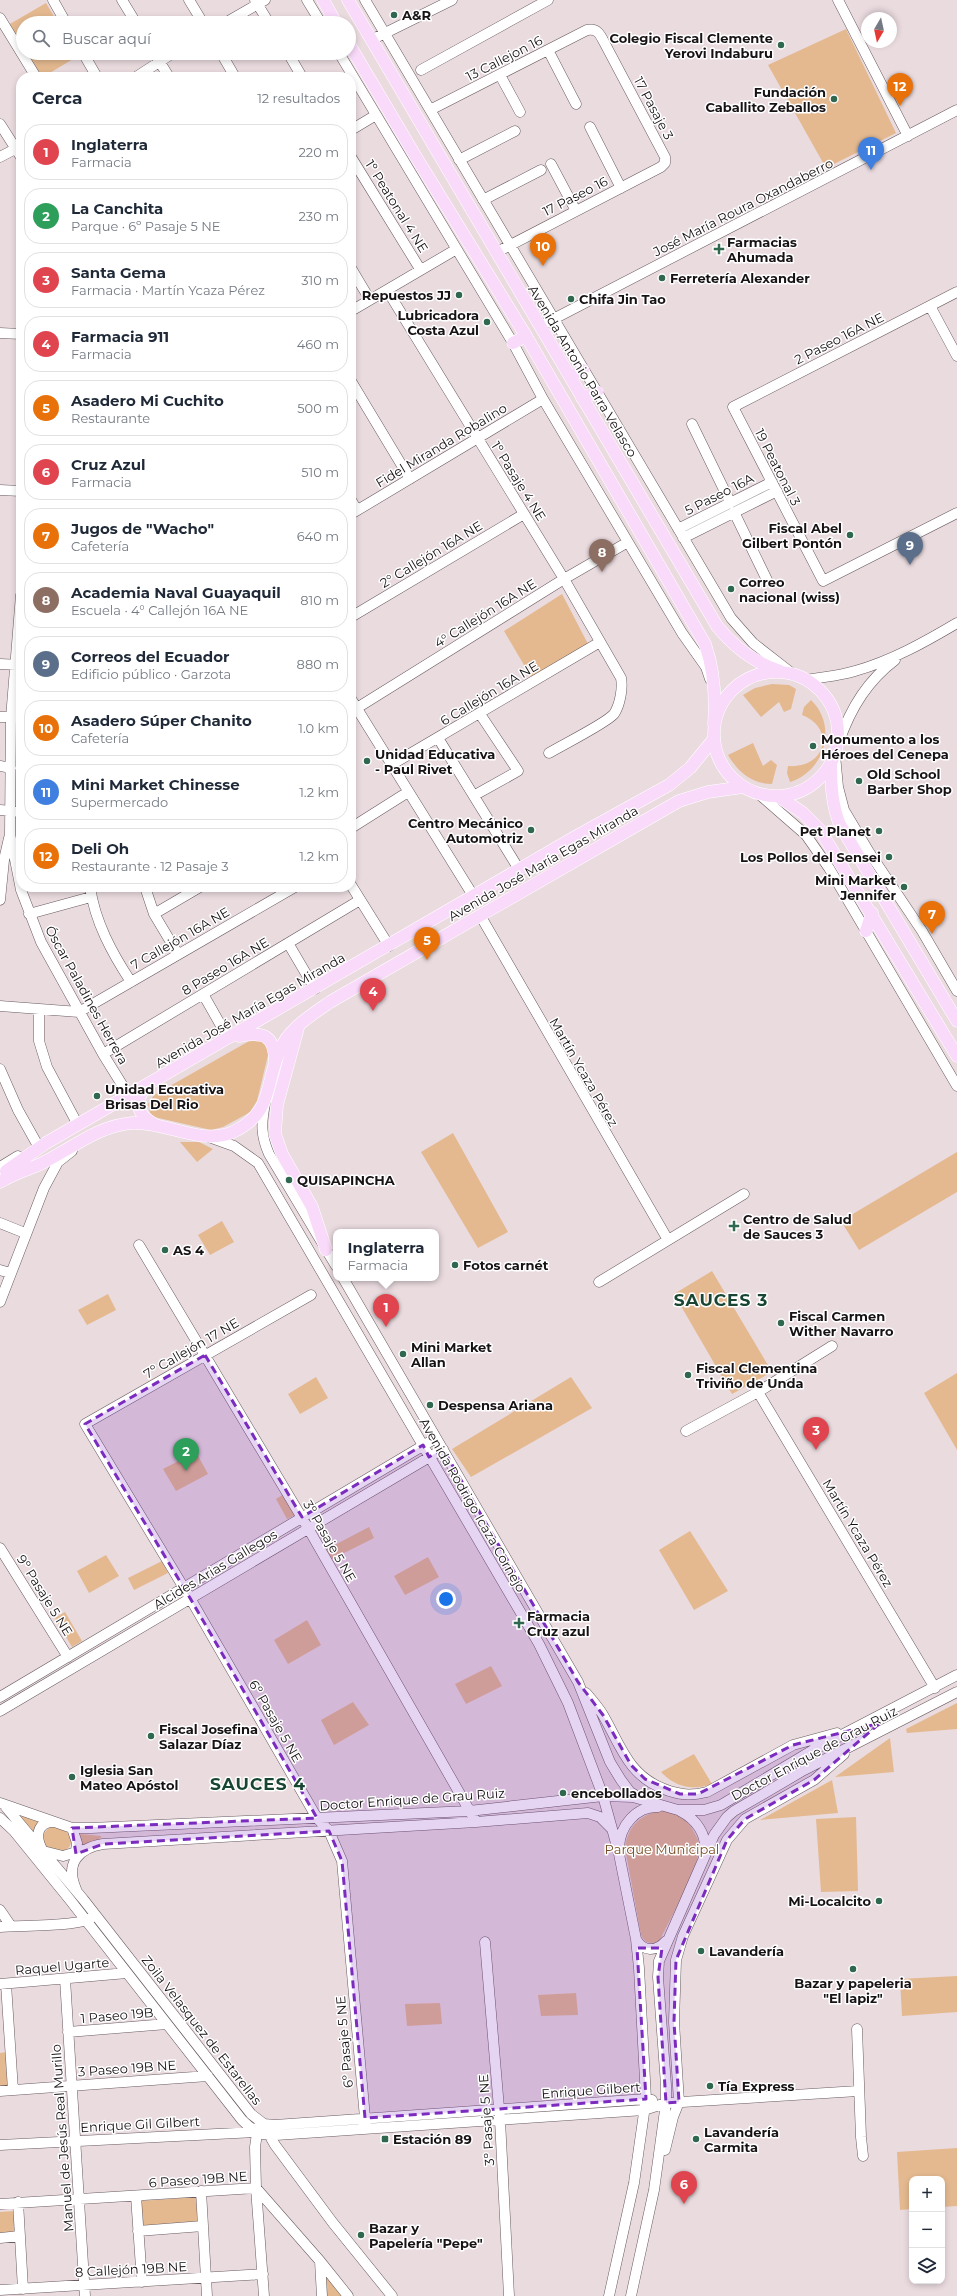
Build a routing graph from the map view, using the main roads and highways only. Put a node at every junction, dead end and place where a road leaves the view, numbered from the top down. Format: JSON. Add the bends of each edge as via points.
{"nodes":[{"id":1,"x":323,"y":0,"type":"edge"},
{"id":2,"x":348,"y":0,"type":"edge"},
{"id":3,"x":332,"y":16,"type":"edge"},
{"id":4,"x":356,"y":57,"type":"edge"},
{"id":5,"x":526,"y":336,"type":"junction"},
{"id":6,"x":513,"y":343,"type":"road end"},
{"id":7,"x":583,"y":370,"type":"road end"},
{"id":8,"x":571,"y":376,"type":"junction"},
{"id":9,"x":597,"y":392,"type":"road end"},
{"id":10,"x":582,"y":398,"type":"junction"},
{"id":11,"x":780,"y":672,"type":"junction"},
{"id":12,"x":714,"y":724,"type":"junction"},
{"id":13,"x":713,"y":740,"type":"junction"},
{"id":14,"x":833,"y":759,"type":"junction"},
{"id":15,"x":743,"y":787,"type":"junction"},
{"id":16,"x":779,"y":797,"type":"junction"},
{"id":17,"x":872,"y":912,"type":"junction"},
{"id":18,"x":866,"y":931,"type":"road end"},
{"id":19,"x":957,"y":1020,"type":"edge"},
{"id":20,"x":299,"y":1026,"type":"junction"},
{"id":21,"x":230,"y":1038,"type":"junction"},
{"id":22,"x":957,"y":1056,"type":"edge"},
{"id":23,"x":275,"y":1062,"type":"junction"},
{"id":24,"x":149,"y":1084,"type":"junction"},
{"id":25,"x":155,"y":1125,"type":"junction"},
{"id":26,"x":0,"y":1174,"type":"edge"},
{"id":27,"x":0,"y":1182,"type":"edge"},
{"id":28,"x":326,"y":1250,"type":"road end"}],
"edges":[{"from":1,"to":3,"type":"main road"},
{"from":2,"to":8,"type":"main road","name":"Avenida Antonio Parra Velasco"},
{"from":4,"to":5,"type":"main road","via":[[410,161]]},
{"from":5,"to":6,"type":"main road"},
{"from":5,"to":12,"type":"main road","via":[[705,644],[716,694]]},
{"from":7,"to":8,"type":"main road"},
{"from":8,"to":10,"type":"main road","name":"Avenida Antonio Parra Velasco"},
{"from":9,"to":10,"type":"main road"},
{"from":10,"to":11,"type":"main road","name":"Avenida Antonio Parra Velasco","via":[[718,626],[741,650],[768,668]]},
{"from":11,"to":12,"type":"main road","via":[[764,672],[739,684],[727,695]]},
{"from":11,"to":14,"type":"main road","via":[[806,680],[821,691],[832,706],[838,723],[839,742]]},
{"from":12,"to":13,"type":"main road"},
{"from":13,"to":15,"type":"main road","via":[[717,756],[725,770]]},
{"from":13,"to":21,"type":"main road","name":"Avenida José María Egas Miranda","via":[[690,768],[669,785],[574,837],[520,871]]},
{"from":14,"to":16,"type":"main road","via":[[815,783],[800,792]]},
{"from":14,"to":19,"type":"main road","via":[[834,805],[840,825]]},
{"from":15,"to":16,"type":"main road","via":[[760,794]]},
{"from":15,"to":20,"type":"main road","name":"Avenida José María Egas Miranda","via":[[708,792],[679,801],[330,1002]]},
{"from":16,"to":17,"type":"main road","via":[[803,813],[820,830]]},
{"from":17,"to":18,"type":"main road"},
{"from":17,"to":22,"type":"main road"},
{"from":20,"to":23,"type":"main road","name":"Avenida José María Egas Miranda","via":[[283,1044]]},
{"from":20,"to":28,"type":"main road","via":[[277,1105],[275,1134],[282,1154],[312,1207]]},
{"from":21,"to":23,"type":"main road","via":[[252,1033],[264,1035],[273,1045]]},
{"from":21,"to":24,"type":"main road","name":"Avenida José María Egas Miranda"},
{"from":23,"to":25,"type":"main road","name":"Avenida José María Egas Miranda","via":[[266,1098],[255,1118],[233,1132],[202,1135]]},
{"from":24,"to":25,"type":"main road","via":[[140,1096],[138,1108],[142,1116]]},
{"from":24,"to":26,"type":"main road","name":"Avenida José María Egas Miranda","via":[[42,1143]]},
{"from":25,"to":27,"type":"main road","name":"Avenida José María Egas Miranda","via":[[130,1123],[94,1134],[36,1166],[16,1172]]}]}
